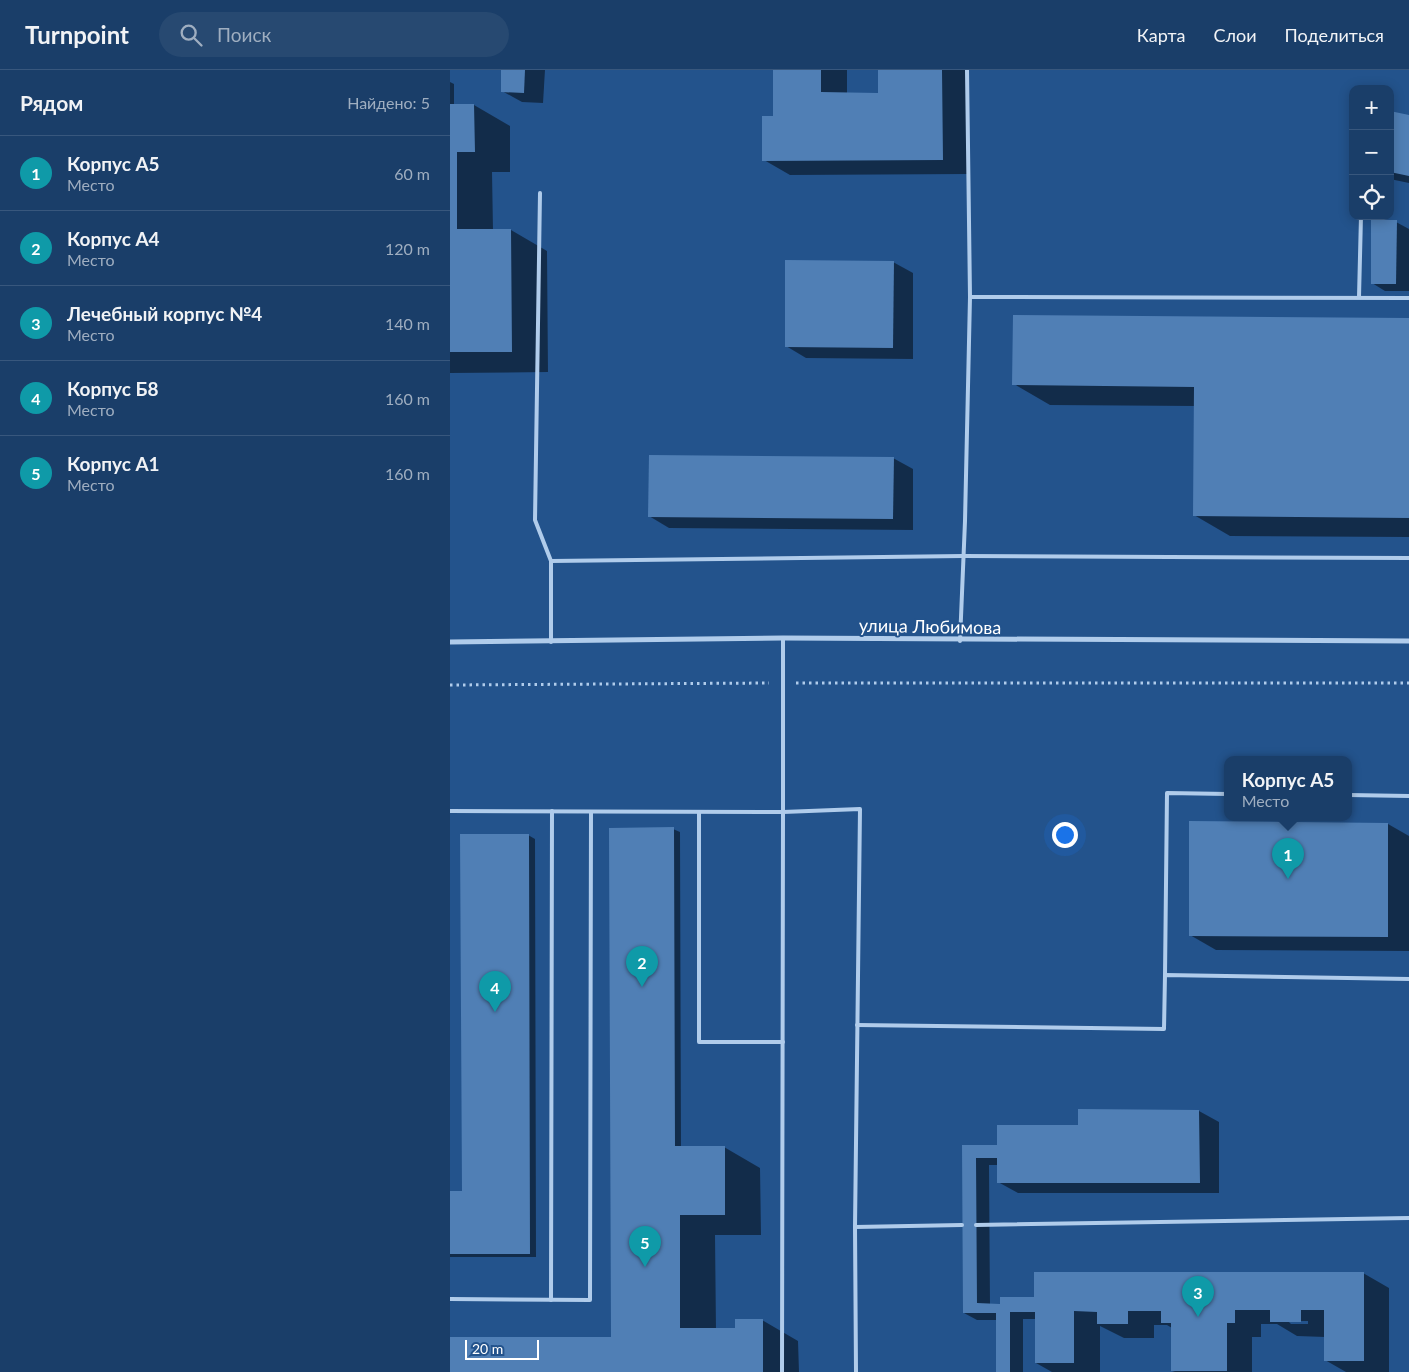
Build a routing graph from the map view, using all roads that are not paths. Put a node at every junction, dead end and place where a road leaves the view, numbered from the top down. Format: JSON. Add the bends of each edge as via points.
{"nodes":[{"id":1,"x":967,"y":70,"type":"edge"},
{"id":2,"x":540,"y":193,"type":"dead end"},
{"id":3,"x":1360,"y":220,"type":"edge"},
{"id":4,"x":970,"y":297,"type":"junction"},
{"id":5,"x":1359,"y":297,"type":"junction"},
{"id":6,"x":1409,"y":298,"type":"edge"},
{"id":7,"x":963,"y":556,"type":"junction"},
{"id":8,"x":1409,"y":558,"type":"edge"},
{"id":9,"x":551,"y":561,"type":"junction"},
{"id":10,"x":783,"y":638,"type":"junction"},
{"id":11,"x":960,"y":641,"type":"junction"},
{"id":12,"x":1409,"y":641,"type":"edge"},
{"id":13,"x":450,"y":642,"type":"edge"},
{"id":14,"x":551,"y":642,"type":"junction"},
{"id":15,"x":1224,"y":794,"type":"edge"},
{"id":16,"x":1352,"y":796,"type":"edge"},
{"id":17,"x":1409,"y":796,"type":"edge"},
{"id":18,"x":450,"y":811,"type":"edge"},
{"id":19,"x":552,"y":812,"type":"junction"},
{"id":20,"x":591,"y":812,"type":"junction"},
{"id":21,"x":699,"y":812,"type":"junction"},
{"id":22,"x":783,"y":812,"type":"junction"},
{"id":23,"x":1164,"y":975,"type":"junction"},
{"id":24,"x":1409,"y":979,"type":"edge"},
{"id":25,"x":857,"y":1025,"type":"junction"},
{"id":26,"x":783,"y":1042,"type":"junction"},
{"id":27,"x":1409,"y":1218,"type":"edge"},
{"id":28,"x":962,"y":1225,"type":"dead end"},
{"id":29,"x":976,"y":1225,"type":"dead end"},
{"id":30,"x":855,"y":1227,"type":"junction"},
{"id":31,"x":450,"y":1299,"type":"edge"},
{"id":32,"x":551,"y":1300,"type":"junction"},
{"id":33,"x":782,"y":1372,"type":"edge"},
{"id":34,"x":856,"y":1372,"type":"edge"}],
"edges":[{"from":1,"to":4,"type":"lane"},
{"from":2,"to":9,"type":"lane","via":[[534,520]]},
{"from":3,"to":5,"type":"lane"},
{"from":4,"to":5,"type":"lane"},
{"from":4,"to":7,"type":"lane"},
{"from":5,"to":6,"type":"lane"},
{"from":7,"to":8,"type":"lane"},
{"from":7,"to":9,"type":"lane"},
{"from":7,"to":11,"type":"lane"},
{"from":9,"to":14,"type":"lane"},
{"from":10,"to":11,"type":"street","name":"улица Любимова"},
{"from":10,"to":14,"type":"street","name":"улица Любимова"},
{"from":10,"to":22,"type":"lane"},
{"from":11,"to":12,"type":"street","name":"улица Любимова"},
{"from":13,"to":14,"type":"street","name":"улица Любимова"},
{"from":15,"to":23,"type":"lane","via":[[1167,793]]},
{"from":16,"to":17,"type":"lane"},
{"from":18,"to":19,"type":"lane"},
{"from":19,"to":20,"type":"lane"},
{"from":19,"to":32,"type":"lane"},
{"from":20,"to":21,"type":"lane"},
{"from":20,"to":32,"type":"lane","via":[[590,1300]]},
{"from":21,"to":22,"type":"lane"},
{"from":21,"to":26,"type":"lane","via":[[699,1042]]},
{"from":22,"to":25,"type":"lane","via":[[860,809]]},
{"from":22,"to":26,"type":"lane"},
{"from":23,"to":24,"type":"lane"},
{"from":23,"to":25,"type":"lane","via":[[1164,1029]]},
{"from":25,"to":30,"type":"lane"},
{"from":26,"to":33,"type":"lane"},
{"from":27,"to":29,"type":"lane"},
{"from":28,"to":30,"type":"lane"},
{"from":30,"to":34,"type":"lane"},
{"from":31,"to":32,"type":"lane"}]}
